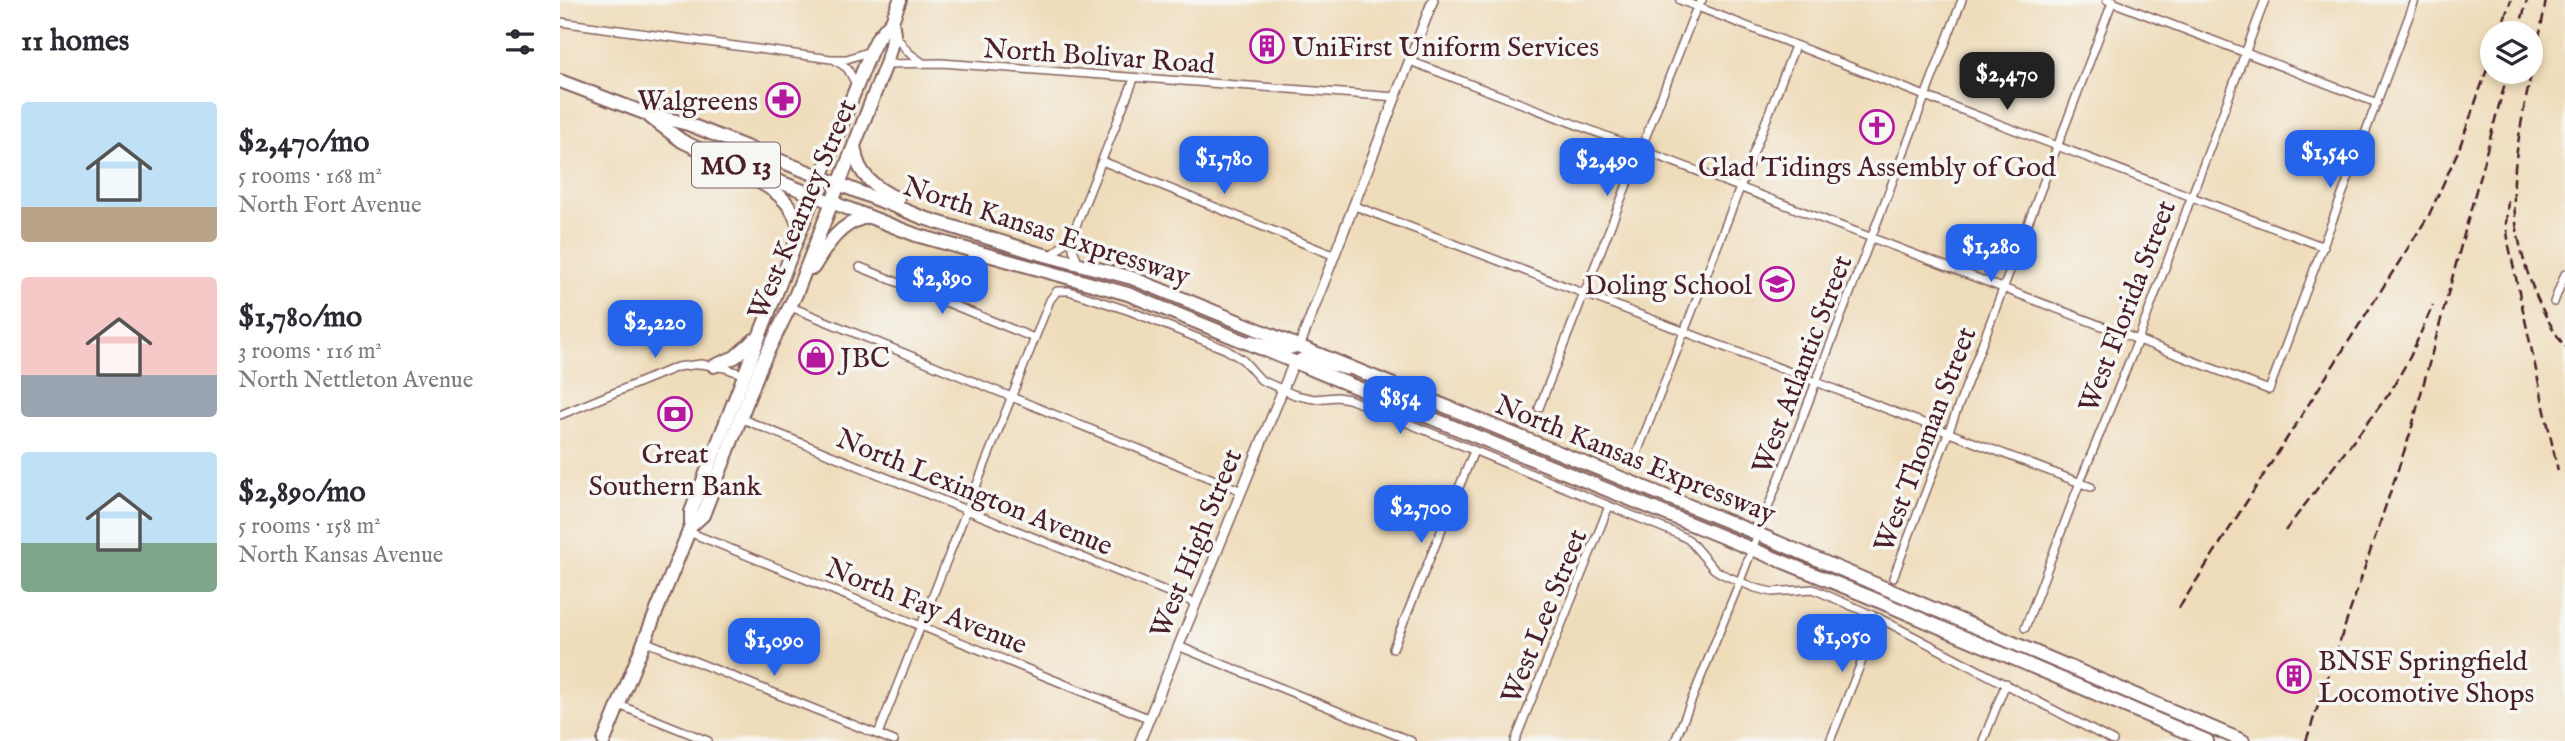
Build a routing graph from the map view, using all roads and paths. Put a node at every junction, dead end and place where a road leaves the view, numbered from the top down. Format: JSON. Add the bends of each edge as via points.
{"nodes":[{"id":1,"x":900,"y":0,"type":"edge"},
{"id":2,"x":1433,"y":0,"type":"edge"},
{"id":3,"x":1680,"y":0,"type":"edge"},
{"id":4,"x":1962,"y":0,"type":"edge"},
{"id":5,"x":2265,"y":0,"type":"edge"},
{"id":6,"x":2415,"y":0,"type":"edge"},
{"id":7,"x":2111,"y":1,"type":"edge"},
{"id":8,"x":1701,"y":4,"type":"edge"},
{"id":9,"x":560,"y":22,"type":"edge"},
{"id":10,"x":893,"y":27,"type":"junction"},
{"id":11,"x":1795,"y":46,"type":"junction"},
{"id":12,"x":871,"y":51,"type":"junction"},
{"id":13,"x":2245,"y":53,"type":"junction"},
{"id":14,"x":831,"y":59,"type":"junction"},
{"id":15,"x":1410,"y":61,"type":"junction"},
{"id":16,"x":924,"y":63,"type":"junction"},
{"id":17,"x":886,"y":65,"type":"junction"},
{"id":18,"x":1134,"y":79,"type":"junction"},
{"id":19,"x":560,"y":81,"type":"edge"},
{"id":20,"x":857,"y":87,"type":"junction"},
{"id":21,"x":1925,"y":96,"type":"junction"},
{"id":22,"x":1396,"y":97,"type":"junction"},
{"id":23,"x":2377,"y":103,"type":"junction"},
{"id":24,"x":647,"y":114,"type":"junction"},
{"id":25,"x":682,"y":141,"type":"junction"},
{"id":26,"x":2057,"y":146,"type":"junction"},
{"id":27,"x":855,"y":147,"type":"junction"},
{"id":28,"x":1641,"y":150,"type":"junction"},
{"id":29,"x":1102,"y":161,"type":"junction"},
{"id":30,"x":821,"y":176,"type":"junction"},
{"id":31,"x":840,"y":184,"type":"junction"},
{"id":32,"x":1739,"y":188,"type":"junction"},
{"id":33,"x":814,"y":196,"type":"junction"},
{"id":34,"x":2191,"y":197,"type":"junction"},
{"id":35,"x":832,"y":203,"type":"junction"},
{"id":36,"x":1355,"y":206,"type":"junction"},
{"id":37,"x":866,"y":217,"type":"junction"},
{"id":38,"x":800,"y":231,"type":"junction"},
{"id":39,"x":978,"y":236,"type":"junction"},
{"id":40,"x":1072,"y":236,"type":"junction"},
{"id":41,"x":1872,"y":239,"type":"junction"},
{"id":42,"x":2324,"y":247,"type":"junction"},
{"id":43,"x":1051,"y":256,"type":"junction"},
{"id":44,"x":1335,"y":256,"type":"junction"},
{"id":45,"x":1079,"y":264,"type":"junction"},
{"id":46,"x":860,"y":267,"type":"dead end"},
{"id":47,"x":2565,"y":275,"type":"edge"},
{"id":48,"x":2004,"y":290,"type":"junction"},
{"id":49,"x":1585,"y":292,"type":"junction"},
{"id":50,"x":794,"y":301,"type":"junction"},
{"id":51,"x":2554,"y":302,"type":"dead end"},
{"id":52,"x":1684,"y":330,"type":"junction"},
{"id":53,"x":759,"y":334,"type":"junction"},
{"id":54,"x":1232,"y":337,"type":"junction"},
{"id":55,"x":1034,"y":338,"type":"junction"},
{"id":56,"x":2138,"y":340,"type":"junction"},
{"id":57,"x":1300,"y":347,"type":"junction"},
{"id":58,"x":1294,"y":362,"type":"junction"},
{"id":59,"x":713,"y":366,"type":"junction"},
{"id":60,"x":1360,"y":372,"type":"junction"},
{"id":61,"x":749,"y":377,"type":"junction"},
{"id":62,"x":1816,"y":382,"type":"junction"},
{"id":63,"x":1282,"y":390,"type":"junction"},
{"id":64,"x":1011,"y":397,"type":"junction"},
{"id":65,"x":1539,"y":408,"type":"dead end"},
{"id":66,"x":560,"y":415,"type":"edge"},
{"id":67,"x":740,"y":418,"type":"junction"},
{"id":68,"x":1949,"y":432,"type":"junction"},
{"id":69,"x":1474,"y":451,"type":"junction"},
{"id":70,"x":1633,"y":461,"type":"dead end"},
{"id":71,"x":2080,"y":482,"type":"junction"},
{"id":72,"x":2091,"y":486,"type":"dead end"},
{"id":73,"x":1242,"y":491,"type":"junction"},
{"id":74,"x":1609,"y":506,"type":"junction"},
{"id":75,"x":966,"y":510,"type":"junction"},
{"id":76,"x":690,"y":529,"type":"junction"},
{"id":77,"x":1758,"y":534,"type":"junction"},
{"id":78,"x":1752,"y":549,"type":"junction"},
{"id":79,"x":1893,"y":578,"type":"dead end"},
{"id":80,"x":1740,"y":581,"type":"junction"},
{"id":81,"x":1195,"y":603,"type":"junction"},
{"id":82,"x":1879,"y":618,"type":"junction"},
{"id":83,"x":922,"y":625,"type":"junction"},
{"id":84,"x":2025,"y":628,"type":"dead end"},
{"id":85,"x":644,"y":641,"type":"junction"},
{"id":86,"x":1178,"y":646,"type":"junction"},
{"id":87,"x":1393,"y":649,"type":"dead end"},
{"id":88,"x":2006,"y":683,"type":"junction"},
{"id":89,"x":619,"y":705,"type":"junction"},
{"id":90,"x":1149,"y":718,"type":"junction"},
{"id":91,"x":878,"y":734,"type":"junction"},
{"id":92,"x":604,"y":741,"type":"edge"},
{"id":93,"x":708,"y":741,"type":"edge"},
{"id":94,"x":894,"y":741,"type":"edge"},
{"id":95,"x":1140,"y":741,"type":"edge"},
{"id":96,"x":1411,"y":741,"type":"edge"},
{"id":97,"x":1515,"y":741,"type":"edge"},
{"id":98,"x":1675,"y":741,"type":"edge"},
{"id":99,"x":1830,"y":741,"type":"edge"},
{"id":100,"x":1983,"y":741,"type":"edge"},
{"id":101,"x":2113,"y":741,"type":"edge"},
{"id":102,"x":2207,"y":741,"type":"edge"},
{"id":103,"x":2243,"y":741,"type":"edge"}],
"edges":[{"from":1,"to":10,"type":"main road","name":"West Kearney Street"},
{"from":2,"to":15,"type":"street"},
{"from":3,"to":8,"type":"street"},
{"from":4,"to":21,"type":"street","name":"West Atlantic Street"},
{"from":5,"to":13,"type":"street","name":"West Florida Street"},
{"from":6,"to":23,"type":"street"},
{"from":7,"to":13,"type":"street"},
{"from":7,"to":26,"type":"street","name":"West Thoman Street"},
{"from":8,"to":11,"type":"street"},
{"from":8,"to":28,"type":"street"},
{"from":9,"to":14,"type":"street"},
{"from":10,"to":12,"type":"main road","name":"West Kearney Street","via":[[878,37]]},
{"from":10,"to":16,"type":"street","via":[[908,52]]},
{"from":10,"to":17,"type":"main road","name":"West Kearney Street"},
{"from":11,"to":21,"type":"street"},
{"from":11,"to":32,"type":"street"},
{"from":12,"to":14,"type":"street"},
{"from":12,"to":20,"type":"main road","name":"West Kearney Street"},
{"from":13,"to":23,"type":"street"},
{"from":13,"to":34,"type":"street","name":"West Florida Street"},
{"from":14,"to":20,"type":"street","via":[[847,68]]},
{"from":15,"to":22,"type":"street"},
{"from":15,"to":28,"type":"street"},
{"from":16,"to":17,"type":"street","name":"North Bolivar Road"},
{"from":16,"to":18,"type":"street","name":"North Bolivar Road"},
{"from":17,"to":27,"type":"main road","name":"West Kearney Street"},
{"from":18,"to":22,"type":"street","name":"North Bolivar Road"},
{"from":18,"to":29,"type":"street"},
{"from":19,"to":24,"type":"main road","name":"North Kansas Expressway","number":"MO 13"},
{"from":20,"to":30,"type":"main road","name":"West Kearney Street"},
{"from":21,"to":26,"type":"street"},
{"from":21,"to":41,"type":"street","name":"West Atlantic Street"},
{"from":22,"to":36,"type":"street"},
{"from":23,"to":42,"type":"street"},
{"from":24,"to":25,"type":"main road","name":"North Kansas Expressway","number":"MO 13"},
{"from":24,"to":30,"type":"main road","name":"North Kansas Expressway","number":"MO 13","via":[[688,124]]},
{"from":25,"to":33,"type":"main road","name":"North Kansas Expressway","number":"MO 13"},
{"from":25,"to":38,"type":"main road","via":[[710,162],[776,193],[797,216]]},
{"from":26,"to":34,"type":"street"},
{"from":26,"to":48,"type":"street","name":"West Thoman Street"},
{"from":27,"to":31,"type":"main road","name":"West Kearney Street"},
{"from":27,"to":39,"type":"main road","via":[[860,168],[884,192]]},
{"from":28,"to":32,"type":"street"},
{"from":28,"to":49,"type":"street"},
{"from":29,"to":40,"type":"street"},
{"from":29,"to":44,"type":"street"},
{"from":30,"to":31,"type":"main road","name":"North Kansas Expressway","number":"MO 13"},
{"from":30,"to":33,"type":"main road","name":"West Kearney Street"},
{"from":31,"to":35,"type":"main road","name":"West Kearney Street"},
{"from":31,"to":39,"type":"main road","name":"North Kansas Expressway","number":"MO 13"},
{"from":32,"to":41,"type":"street"},
{"from":32,"to":52,"type":"street"},
{"from":33,"to":35,"type":"main road","name":"North Kansas Expressway","number":"MO 13"},
{"from":33,"to":38,"type":"main road","name":"West Kearney Street"},
{"from":34,"to":42,"type":"street"},
{"from":34,"to":56,"type":"street","name":"West Florida Street"},
{"from":35,"to":37,"type":"main road","name":"North Kansas Expressway","number":"MO 13"},
{"from":35,"to":50,"type":"main road","name":"West Kearney Street"},
{"from":36,"to":44,"type":"street"},
{"from":36,"to":49,"type":"street"},
{"from":37,"to":50,"type":"main road","via":[[845,226],[830,241]]},
{"from":37,"to":54,"type":"main road","name":"North Kansas Expressway","number":"MO 13","via":[[916,236],[1128,294]]},
{"from":38,"to":53,"type":"main road","name":"West Kearney Street"},
{"from":39,"to":43,"type":"main road","name":"North Kansas Expressway","number":"MO 13"},
{"from":40,"to":43,"type":"street"},
{"from":40,"to":45,"type":"street"},
{"from":41,"to":48,"type":"street"},
{"from":41,"to":62,"type":"street","name":"West Atlantic Street"},
{"from":42,"to":56,"type":"street","via":[[2269,390]]},
{"from":43,"to":45,"type":"main road","name":"North Kansas Expressway","number":"MO 13"},
{"from":44,"to":57,"type":"street"},
{"from":45,"to":57,"type":"main road","name":"North Kansas Expressway","number":"MO 13","via":[[1132,278]]},
{"from":46,"to":55,"type":"street"},
{"from":47,"to":51,"type":"street"},
{"from":48,"to":56,"type":"street"},
{"from":48,"to":68,"type":"street","name":"West Thoman Street"},
{"from":49,"to":52,"type":"street"},
{"from":49,"to":65,"type":"street"},
{"from":50,"to":61,"type":"main road","name":"West Kearney Street"},
{"from":50,"to":64,"type":"street"},
{"from":52,"to":62,"type":"street"},
{"from":52,"to":70,"type":"street"},
{"from":53,"to":59,"type":"main road","via":[[734,357]]},
{"from":53,"to":61,"type":"main road","name":"West Kearney Street"},
{"from":54,"to":57,"type":"street","via":[[1292,350]]},
{"from":54,"to":58,"type":"main road","name":"North Kansas Expressway","number":"MO 13"},
{"from":55,"to":63,"type":"street","via":[[1050,299],[1057,292],[1069,291],[1225,349],[1261,380]]},
{"from":55,"to":64,"type":"street"},
{"from":56,"to":71,"type":"street","name":"West Florida Street"},
{"from":57,"to":60,"type":"main road","name":"North Kansas Expressway","number":"MO 13"},
{"from":58,"to":60,"type":"street","via":[[1302,358]]},
{"from":58,"to":63,"type":"street","name":"West High Street"},
{"from":58,"to":78,"type":"main road","name":"North Kansas Expressway","number":"MO 13"},
{"from":59,"to":61,"type":"street"},
{"from":59,"to":66,"type":"street","via":[[677,367]]},
{"from":60,"to":77,"type":"main road","name":"North Kansas Expressway","number":"MO 13"},
{"from":61,"to":67,"type":"main road","name":"West Kearney Street"},
{"from":61,"to":76,"type":"main road","name":"West Kearney Street","via":[[691,512]]},
{"from":62,"to":68,"type":"street"},
{"from":62,"to":77,"type":"street","name":"West Atlantic Street"},
{"from":63,"to":69,"type":"street","via":[[1306,398],[1349,399]]},
{"from":63,"to":73,"type":"street","name":"West High Street"},
{"from":64,"to":73,"type":"street"},
{"from":64,"to":75,"type":"street"},
{"from":67,"to":75,"type":"street","name":"North Lexington Avenue"},
{"from":67,"to":76,"type":"main road","name":"West Kearney Street","via":[[702,514]]},
{"from":68,"to":71,"type":"street"},
{"from":68,"to":79,"type":"street","name":"West Thoman Street"},
{"from":69,"to":74,"type":"street"},
{"from":69,"to":87,"type":"street"},
{"from":71,"to":72,"type":"street"},
{"from":71,"to":84,"type":"street","name":"West Florida Street"},
{"from":73,"to":81,"type":"street","name":"West High Street"},
{"from":74,"to":80,"type":"street","via":[[1681,535],[1714,569]]},
{"from":74,"to":97,"type":"street","name":"West Lee Street"},
{"from":75,"to":81,"type":"street","name":"North Lexington Avenue"},
{"from":75,"to":83,"type":"street"},
{"from":76,"to":83,"type":"street","name":"North Fay Avenue"},
{"from":76,"to":85,"type":"main road","name":"West Kearney Street"},
{"from":77,"to":78,"type":"street","name":"West Atlantic Street"},
{"from":77,"to":103,"type":"main road","name":"North Kansas Expressway","number":"MO 13"},
{"from":78,"to":80,"type":"street","name":"West Atlantic Street"},
{"from":78,"to":102,"type":"main road","name":"North Kansas Expressway","number":"MO 13"},
{"from":80,"to":82,"type":"street","via":[[1772,592],[1813,589]]},
{"from":80,"to":98,"type":"street","name":"West Atlantic Street"},
{"from":81,"to":86,"type":"street","name":"West High Street"},
{"from":82,"to":88,"type":"street"},
{"from":82,"to":99,"type":"street"},
{"from":83,"to":90,"type":"street","name":"North Fay Avenue"},
{"from":83,"to":91,"type":"street"},
{"from":85,"to":89,"type":"main road","name":"West Kearney Street"},
{"from":85,"to":91,"type":"street"},
{"from":86,"to":90,"type":"street","name":"West High Street"},
{"from":86,"to":96,"type":"street"},
{"from":88,"to":100,"type":"street"},
{"from":88,"to":101,"type":"street"},
{"from":89,"to":92,"type":"main road","name":"West Kearney Street"},
{"from":89,"to":93,"type":"street"},
{"from":90,"to":95,"type":"street","name":"West High Street"},
{"from":91,"to":94,"type":"street"}]}
